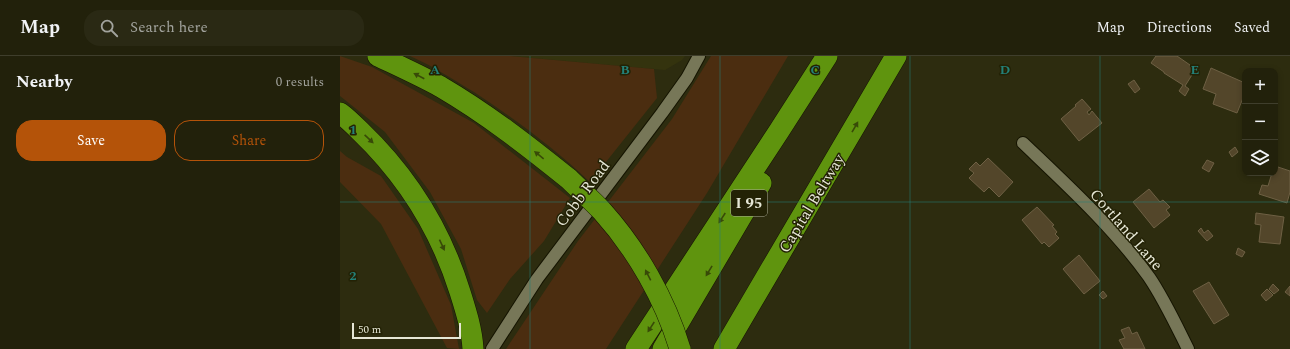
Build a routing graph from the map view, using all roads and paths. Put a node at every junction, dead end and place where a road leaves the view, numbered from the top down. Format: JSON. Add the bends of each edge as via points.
{"nodes":[{"id":1,"x":378,"y":56,"type":"edge"},
{"id":2,"x":699,"y":56,"type":"edge"},
{"id":3,"x":827,"y":56,"type":"edge"},
{"id":4,"x":834,"y":56,"type":"edge"},
{"id":5,"x":896,"y":56,"type":"edge"},
{"id":6,"x":340,"y":112,"type":"edge"},
{"id":7,"x":1023,"y":143,"type":"dead end"},
{"id":8,"x":836,"y":161,"type":"junction"},
{"id":9,"x":472,"y":345,"type":"edge"},
{"id":10,"x":492,"y":349,"type":"edge"},
{"id":11,"x":636,"y":349,"type":"edge"},
{"id":12,"x":663,"y":349,"type":"edge"},
{"id":13,"x":680,"y":349,"type":"edge"},
{"id":14,"x":724,"y":349,"type":"edge"},
{"id":15,"x":739,"y":349,"type":"edge"},
{"id":16,"x":1188,"y":349,"type":"edge"}],
"edges":[{"from":13,"to":1,"type":"highway","one_way":true,"bridge":true,"via":[[662,302],[644,268],[602,211],[569,179],[483,114],[441,87]]},
{"from":2,"to":10,"type":"street","name":"Cobb Road","via":[[662,113],[537,279]]},
{"from":3,"to":11,"type":"highway","one_way":true},
{"from":4,"to":12,"type":"highway","number":"I 95","one_way":true},
{"from":8,"to":5,"type":"highway","name":"Capital Beltway","one_way":true},
{"from":6,"to":9,"type":"highway","one_way":true,"via":[[376,146],[424,210],[454,272],[465,306]]},
{"from":7,"to":16,"type":"street","name":"Cortland Lane","via":[[1121,242],[1149,278]]},
{"from":8,"to":14,"type":"highway","name":"Capital Beltway"},
{"from":8,"to":15,"type":"highway"}]}
